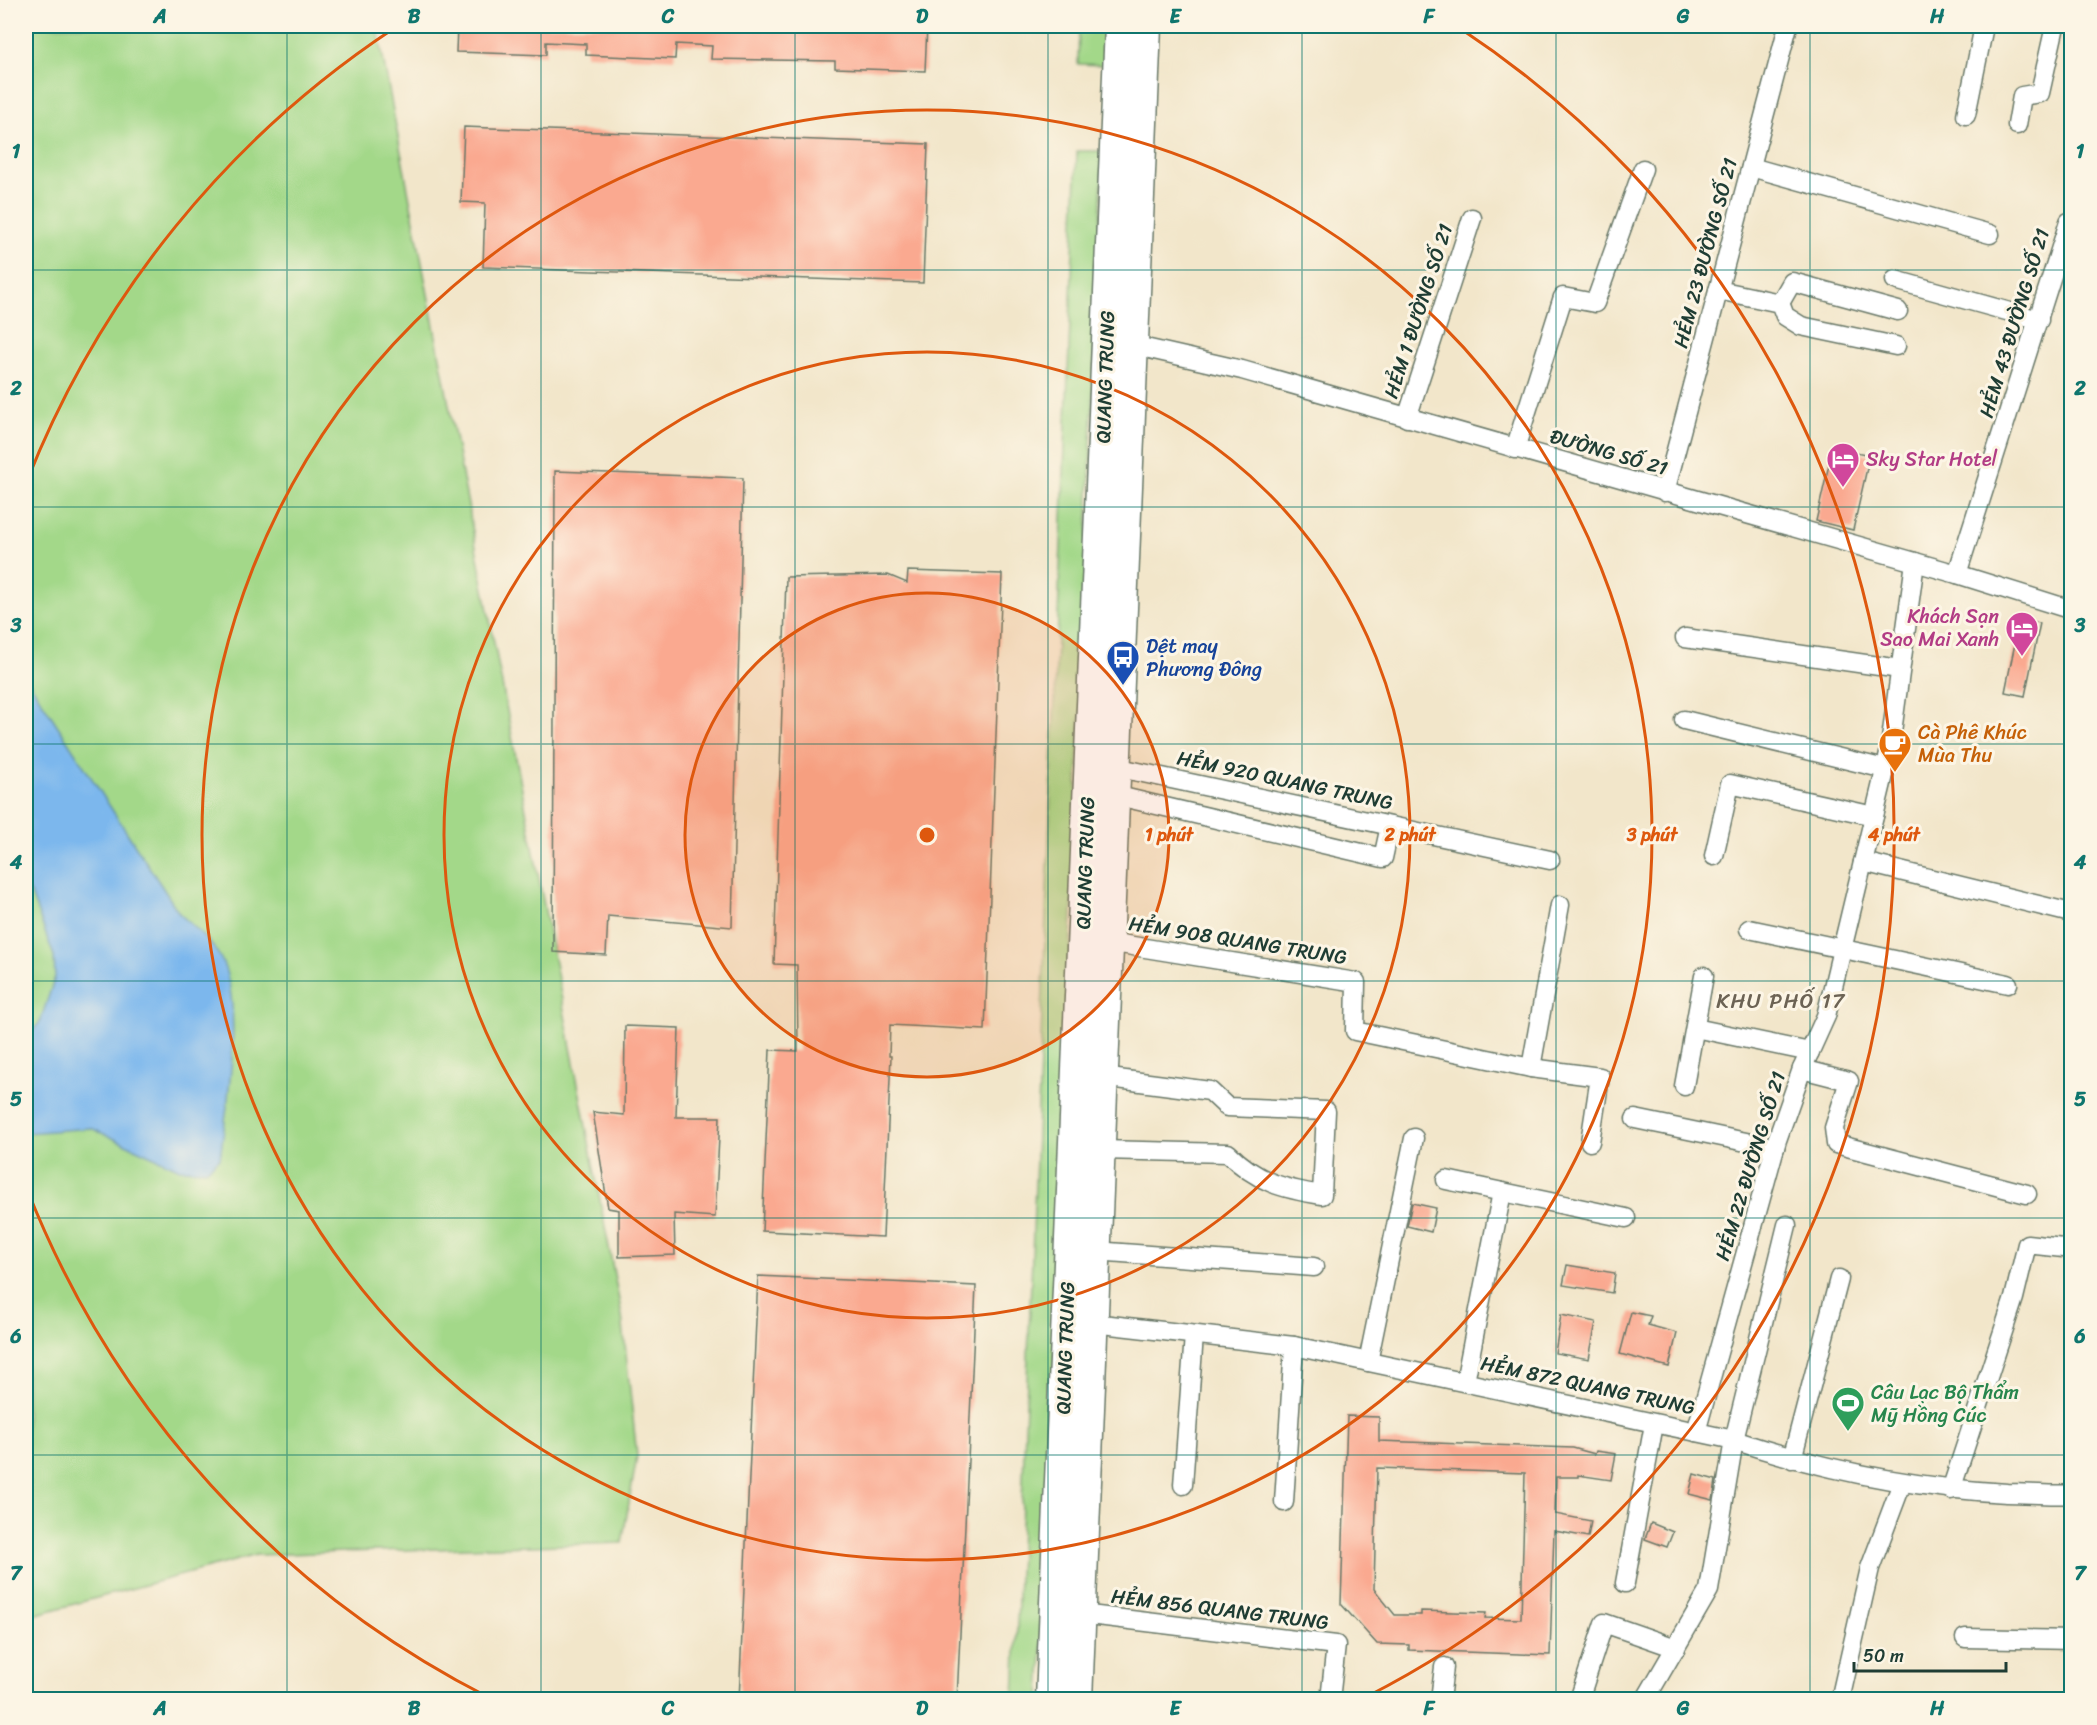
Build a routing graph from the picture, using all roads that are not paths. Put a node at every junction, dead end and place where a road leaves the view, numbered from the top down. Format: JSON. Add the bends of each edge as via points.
{"nodes":[{"id":1,"x":1120,"y":26,"type":"edge"},
{"id":2,"x":1146,"y":26,"type":"edge"},
{"id":3,"x":1788,"y":26,"type":"edge"},
{"id":4,"x":1984,"y":26,"type":"edge"},
{"id":5,"x":2055,"y":26,"type":"edge"},
{"id":6,"x":1129,"y":109,"type":"junction"},
{"id":7,"x":1966,"y":114,"type":"dead end"},
{"id":8,"x":2017,"y":124,"type":"dead end"},
{"id":9,"x":1751,"y":167,"type":"junction"},
{"id":10,"x":1643,"y":169,"type":"dead end"},
{"id":11,"x":1472,"y":218,"type":"dead end"},
{"id":12,"x":2070,"y":222,"type":"edge"},
{"id":13,"x":1990,"y":234,"type":"dead end"},
{"id":14,"x":1894,"y":280,"type":"dead end"},
{"id":15,"x":1718,"y":290,"type":"junction"},
{"id":16,"x":1780,"y":303,"type":"junction"},
{"id":17,"x":1898,"y":311,"type":"dead end"},
{"id":18,"x":2039,"y":320,"type":"junction"},
{"id":19,"x":1120,"y":343,"type":"junction"},
{"id":20,"x":1896,"y":346,"type":"dead end"},
{"id":21,"x":1407,"y":418,"type":"junction"},
{"id":22,"x":1515,"y":449,"type":"junction"},
{"id":23,"x":1665,"y":492,"type":"junction"},
{"id":24,"x":1915,"y":562,"type":"junction"},
{"id":25,"x":1957,"y":574,"type":"junction"},
{"id":26,"x":2072,"y":610,"type":"edge"},
{"id":27,"x":1685,"y":638,"type":"dead end"},
{"id":28,"x":1900,"y":669,"type":"junction"},
{"id":29,"x":1684,"y":720,"type":"dead end"},
{"id":30,"x":1885,"y":769,"type":"junction"},
{"id":31,"x":1115,"y":781,"type":"junction"},
{"id":32,"x":1874,"y":816,"type":"junction"},
{"id":33,"x":1390,"y":826,"type":"junction"},
{"id":34,"x":1714,"y":856,"type":"dead end"},
{"id":35,"x":1550,"y":860,"type":"dead end"},
{"id":36,"x":1863,"y":862,"type":"junction"},
{"id":37,"x":1560,"y":905,"type":"dead end"},
{"id":38,"x":2067,"y":912,"type":"dead end"},
{"id":39,"x":1749,"y":929,"type":"dead end"},
{"id":40,"x":1108,"y":942,"type":"junction"},
{"id":41,"x":1842,"y":949,"type":"junction"},
{"id":42,"x":1704,"y":976,"type":"dead end"},
{"id":43,"x":2008,"y":984,"type":"dead end"},
{"id":44,"x":1695,"y":1028,"type":"junction"},
{"id":45,"x":1810,"y":1052,"type":"junction"},
{"id":46,"x":1531,"y":1068,"type":"junction"},
{"id":47,"x":1802,"y":1069,"type":"junction"},
{"id":48,"x":1102,"y":1077,"type":"junction"},
{"id":49,"x":1684,"y":1086,"type":"dead end"},
{"id":50,"x":1635,"y":1119,"type":"dead end"},
{"id":51,"x":1414,"y":1138,"type":"dead end"},
{"id":52,"x":1590,"y":1142,"type":"dead end"},
{"id":53,"x":1775,"y":1148,"type":"junction"},
{"id":54,"x":1100,"y":1150,"type":"junction"},
{"id":55,"x":1446,"y":1180,"type":"dead end"},
{"id":56,"x":1502,"y":1192,"type":"junction"},
{"id":57,"x":2027,"y":1194,"type":"dead end"},
{"id":58,"x":1626,"y":1218,"type":"dead end"},
{"id":59,"x":1787,"y":1225,"type":"dead end"},
{"id":60,"x":2072,"y":1249,"type":"edge"},
{"id":61,"x":1095,"y":1251,"type":"junction"},
{"id":62,"x":1314,"y":1267,"type":"dead end"},
{"id":63,"x":1839,"y":1280,"type":"dead end"},
{"id":64,"x":1092,"y":1323,"type":"junction"},
{"id":65,"x":1194,"y":1335,"type":"junction"},
{"id":66,"x":1294,"y":1346,"type":"junction"},
{"id":67,"x":1368,"y":1362,"type":"junction"},
{"id":68,"x":1466,"y":1382,"type":"junction"},
{"id":69,"x":1654,"y":1424,"type":"junction"},
{"id":70,"x":1696,"y":1432,"type":"junction"},
{"id":71,"x":1734,"y":1440,"type":"junction"},
{"id":72,"x":1792,"y":1459,"type":"junction"},
{"id":73,"x":1902,"y":1484,"type":"junction"},
{"id":74,"x":1183,"y":1485,"type":"dead end"},
{"id":75,"x":1951,"y":1490,"type":"junction"},
{"id":76,"x":2072,"y":1494,"type":"edge"},
{"id":77,"x":1284,"y":1502,"type":"dead end"},
{"id":78,"x":1625,"y":1583,"type":"dead end"},
{"id":79,"x":1081,"y":1614,"type":"junction"},
{"id":80,"x":1965,"y":1638,"type":"dead end"},
{"id":81,"x":2072,"y":1640,"type":"edge"},
{"id":82,"x":1676,"y":1648,"type":"junction"},
{"id":83,"x":1444,"y":1667,"type":"dead end"},
{"id":84,"x":1051,"y":1700,"type":"edge"},
{"id":85,"x":1077,"y":1700,"type":"edge"},
{"id":86,"x":1330,"y":1700,"type":"edge"},
{"id":87,"x":1440,"y":1700,"type":"edge"},
{"id":88,"x":1579,"y":1700,"type":"edge"},
{"id":89,"x":1646,"y":1700,"type":"edge"},
{"id":90,"x":1840,"y":1700,"type":"edge"}],
"edges":[{"from":1,"to":6,"type":"main road","name":"QUANG TRUNG"},
{"from":2,"to":6,"type":"main road","name":"QUANG TRUNG"},
{"from":3,"to":9,"type":"street","name":"HẺM 23 ĐƯỜNG SỐ 21"},
{"from":4,"to":7,"type":"street"},
{"from":5,"to":8,"type":"street","via":[[2040,93],[2022,96]]},
{"from":6,"to":19,"type":"main road","name":"QUANG TRUNG"},
{"from":9,"to":13,"type":"street"},
{"from":9,"to":15,"type":"street","name":"HẺM 23 ĐƯỜNG SỐ 21"},
{"from":10,"to":22,"type":"street","via":[[1595,303],[1563,297]]},
{"from":11,"to":21,"type":"street","name":"HẺM 1 ĐƯỜNG SỐ 21"},
{"from":12,"to":18,"type":"street","name":"HẺM 43 ĐƯỜNG SỐ 21"},
{"from":14,"to":18,"type":"street"},
{"from":15,"to":16,"type":"street"},
{"from":15,"to":23,"type":"street","name":"HẺM 23 ĐƯỜNG SỐ 21"},
{"from":16,"to":17,"type":"street","via":[[1792,282]]},
{"from":16,"to":20,"type":"street","via":[[1785,316],[1800,326]]},
{"from":18,"to":25,"type":"street","name":"HẺM 43 ĐƯỜNG SỐ 21"},
{"from":19,"to":21,"type":"street","name":"ĐƯỜNG SỐ 21","via":[[1242,370]]},
{"from":19,"to":31,"type":"main road","name":"QUANG TRUNG"},
{"from":19,"to":84,"type":"main road","name":"QUANG TRUNG"},
{"from":21,"to":22,"type":"street","name":"ĐƯỜNG SỐ 21"},
{"from":22,"to":23,"type":"street","name":"ĐƯỜNG SỐ 21"},
{"from":23,"to":24,"type":"street","name":"ĐƯỜNG SỐ 21"},
{"from":24,"to":25,"type":"street","name":"ĐƯỜNG SỐ 21"},
{"from":24,"to":28,"type":"street","name":"HẺM 22 ĐƯỜNG SỐ 21"},
{"from":25,"to":26,"type":"street","name":"ĐƯỜNG SỐ 21"},
{"from":27,"to":28,"type":"street"},
{"from":28,"to":30,"type":"street","name":"HẺM 22 ĐƯỜNG SỐ 21"},
{"from":29,"to":30,"type":"street"},
{"from":30,"to":32,"type":"street","name":"HẺM 22 ĐƯỜNG SỐ 21"},
{"from":31,"to":33,"type":"street","name":"HẺM 920 QUANG TRUNG"},
{"from":31,"to":33,"type":"street","via":[[1383,858]]},
{"from":31,"to":40,"type":"main road","name":"QUANG TRUNG"},
{"from":32,"to":34,"type":"street","via":[[1730,784]]},
{"from":32,"to":36,"type":"street","name":"HẺM 22 ĐƯỜNG SỐ 21"},
{"from":33,"to":35,"type":"street","name":"HẺM 920 QUANG TRUNG"},
{"from":36,"to":38,"type":"street"},
{"from":36,"to":41,"type":"street","name":"HẺM 22 ĐƯỜNG SỐ 21"},
{"from":37,"to":46,"type":"street"},
{"from":39,"to":41,"type":"street"},
{"from":40,"to":46,"type":"street","name":"HẺM 908 QUANG TRUNG","via":[[1356,982],[1355,1031]]},
{"from":40,"to":48,"type":"main road","name":"QUANG TRUNG"},
{"from":41,"to":43,"type":"street"},
{"from":41,"to":45,"type":"street","name":"HẺM 22 ĐƯỜNG SỐ 21","via":[[1826,1016]]},
{"from":42,"to":44,"type":"street"},
{"from":44,"to":45,"type":"street"},
{"from":44,"to":49,"type":"street"},
{"from":45,"to":47,"type":"street","name":"HẺM 22 ĐƯỜNG SỐ 21"},
{"from":46,"to":52,"type":"street","name":"HẺM 908 QUANG TRUNG","via":[[1600,1077]]},
{"from":47,"to":53,"type":"street","name":"HẺM 22 ĐƯỜNG SỐ 21"},
{"from":47,"to":57,"type":"street","via":[[1849,1081],[1834,1128],[1836,1144]]},
{"from":48,"to":54,"type":"main road","name":"QUANG TRUNG"},
{"from":48,"to":54,"type":"street","via":[[1210,1091],[1227,1107],[1326,1111],[1322,1195],[1283,1189],[1244,1169],[1228,1154]]},
{"from":50,"to":53,"type":"street"},
{"from":51,"to":67,"type":"street"},
{"from":53,"to":70,"type":"street","name":"HẺM 22 ĐƯỜNG SỐ 21"},
{"from":54,"to":61,"type":"main road","name":"QUANG TRUNG"},
{"from":55,"to":56,"type":"street"},
{"from":56,"to":58,"type":"street"},
{"from":56,"to":68,"type":"street"},
{"from":59,"to":71,"type":"street"},
{"from":60,"to":75,"type":"street","via":[[2027,1244],[2014,1298]]},
{"from":61,"to":62,"type":"street"},
{"from":61,"to":64,"type":"main road","name":"QUANG TRUNG"},
{"from":63,"to":72,"type":"street"},
{"from":64,"to":65,"type":"street","name":"HẺM 872 QUANG TRUNG"},
{"from":64,"to":79,"type":"main road","name":"QUANG TRUNG"},
{"from":65,"to":66,"type":"street","name":"HẺM 872 QUANG TRUNG"},
{"from":65,"to":74,"type":"street"},
{"from":66,"to":67,"type":"street","name":"HẺM 872 QUANG TRUNG"},
{"from":66,"to":77,"type":"street"},
{"from":67,"to":68,"type":"street","name":"HẺM 872 QUANG TRUNG"},
{"from":68,"to":69,"type":"street","name":"HẺM 872 QUANG TRUNG"},
{"from":69,"to":70,"type":"street","name":"HẺM 872 QUANG TRUNG"},
{"from":69,"to":78,"type":"street"},
{"from":70,"to":71,"type":"street","name":"HẺM 872 QUANG TRUNG"},
{"from":71,"to":72,"type":"street","name":"HẺM 872 QUANG TRUNG"},
{"from":71,"to":82,"type":"street","via":[[1709,1590]]},
{"from":72,"to":73,"type":"street","name":"HẺM 872 QUANG TRUNG"},
{"from":73,"to":75,"type":"street","name":"HẺM 872 QUANG TRUNG"},
{"from":73,"to":90,"type":"street","via":[[1870,1568]]},
{"from":75,"to":76,"type":"street","name":"HẺM 872 QUANG TRUNG"},
{"from":79,"to":85,"type":"main road","name":"QUANG TRUNG"},
{"from":79,"to":86,"type":"street","name":"HẺM 856 QUANG TRUNG","via":[[1336,1645]]},
{"from":80,"to":81,"type":"street"},
{"from":82,"to":88,"type":"street","via":[[1604,1623]]},
{"from":82,"to":89,"type":"street"},
{"from":83,"to":87,"type":"street"}]}
